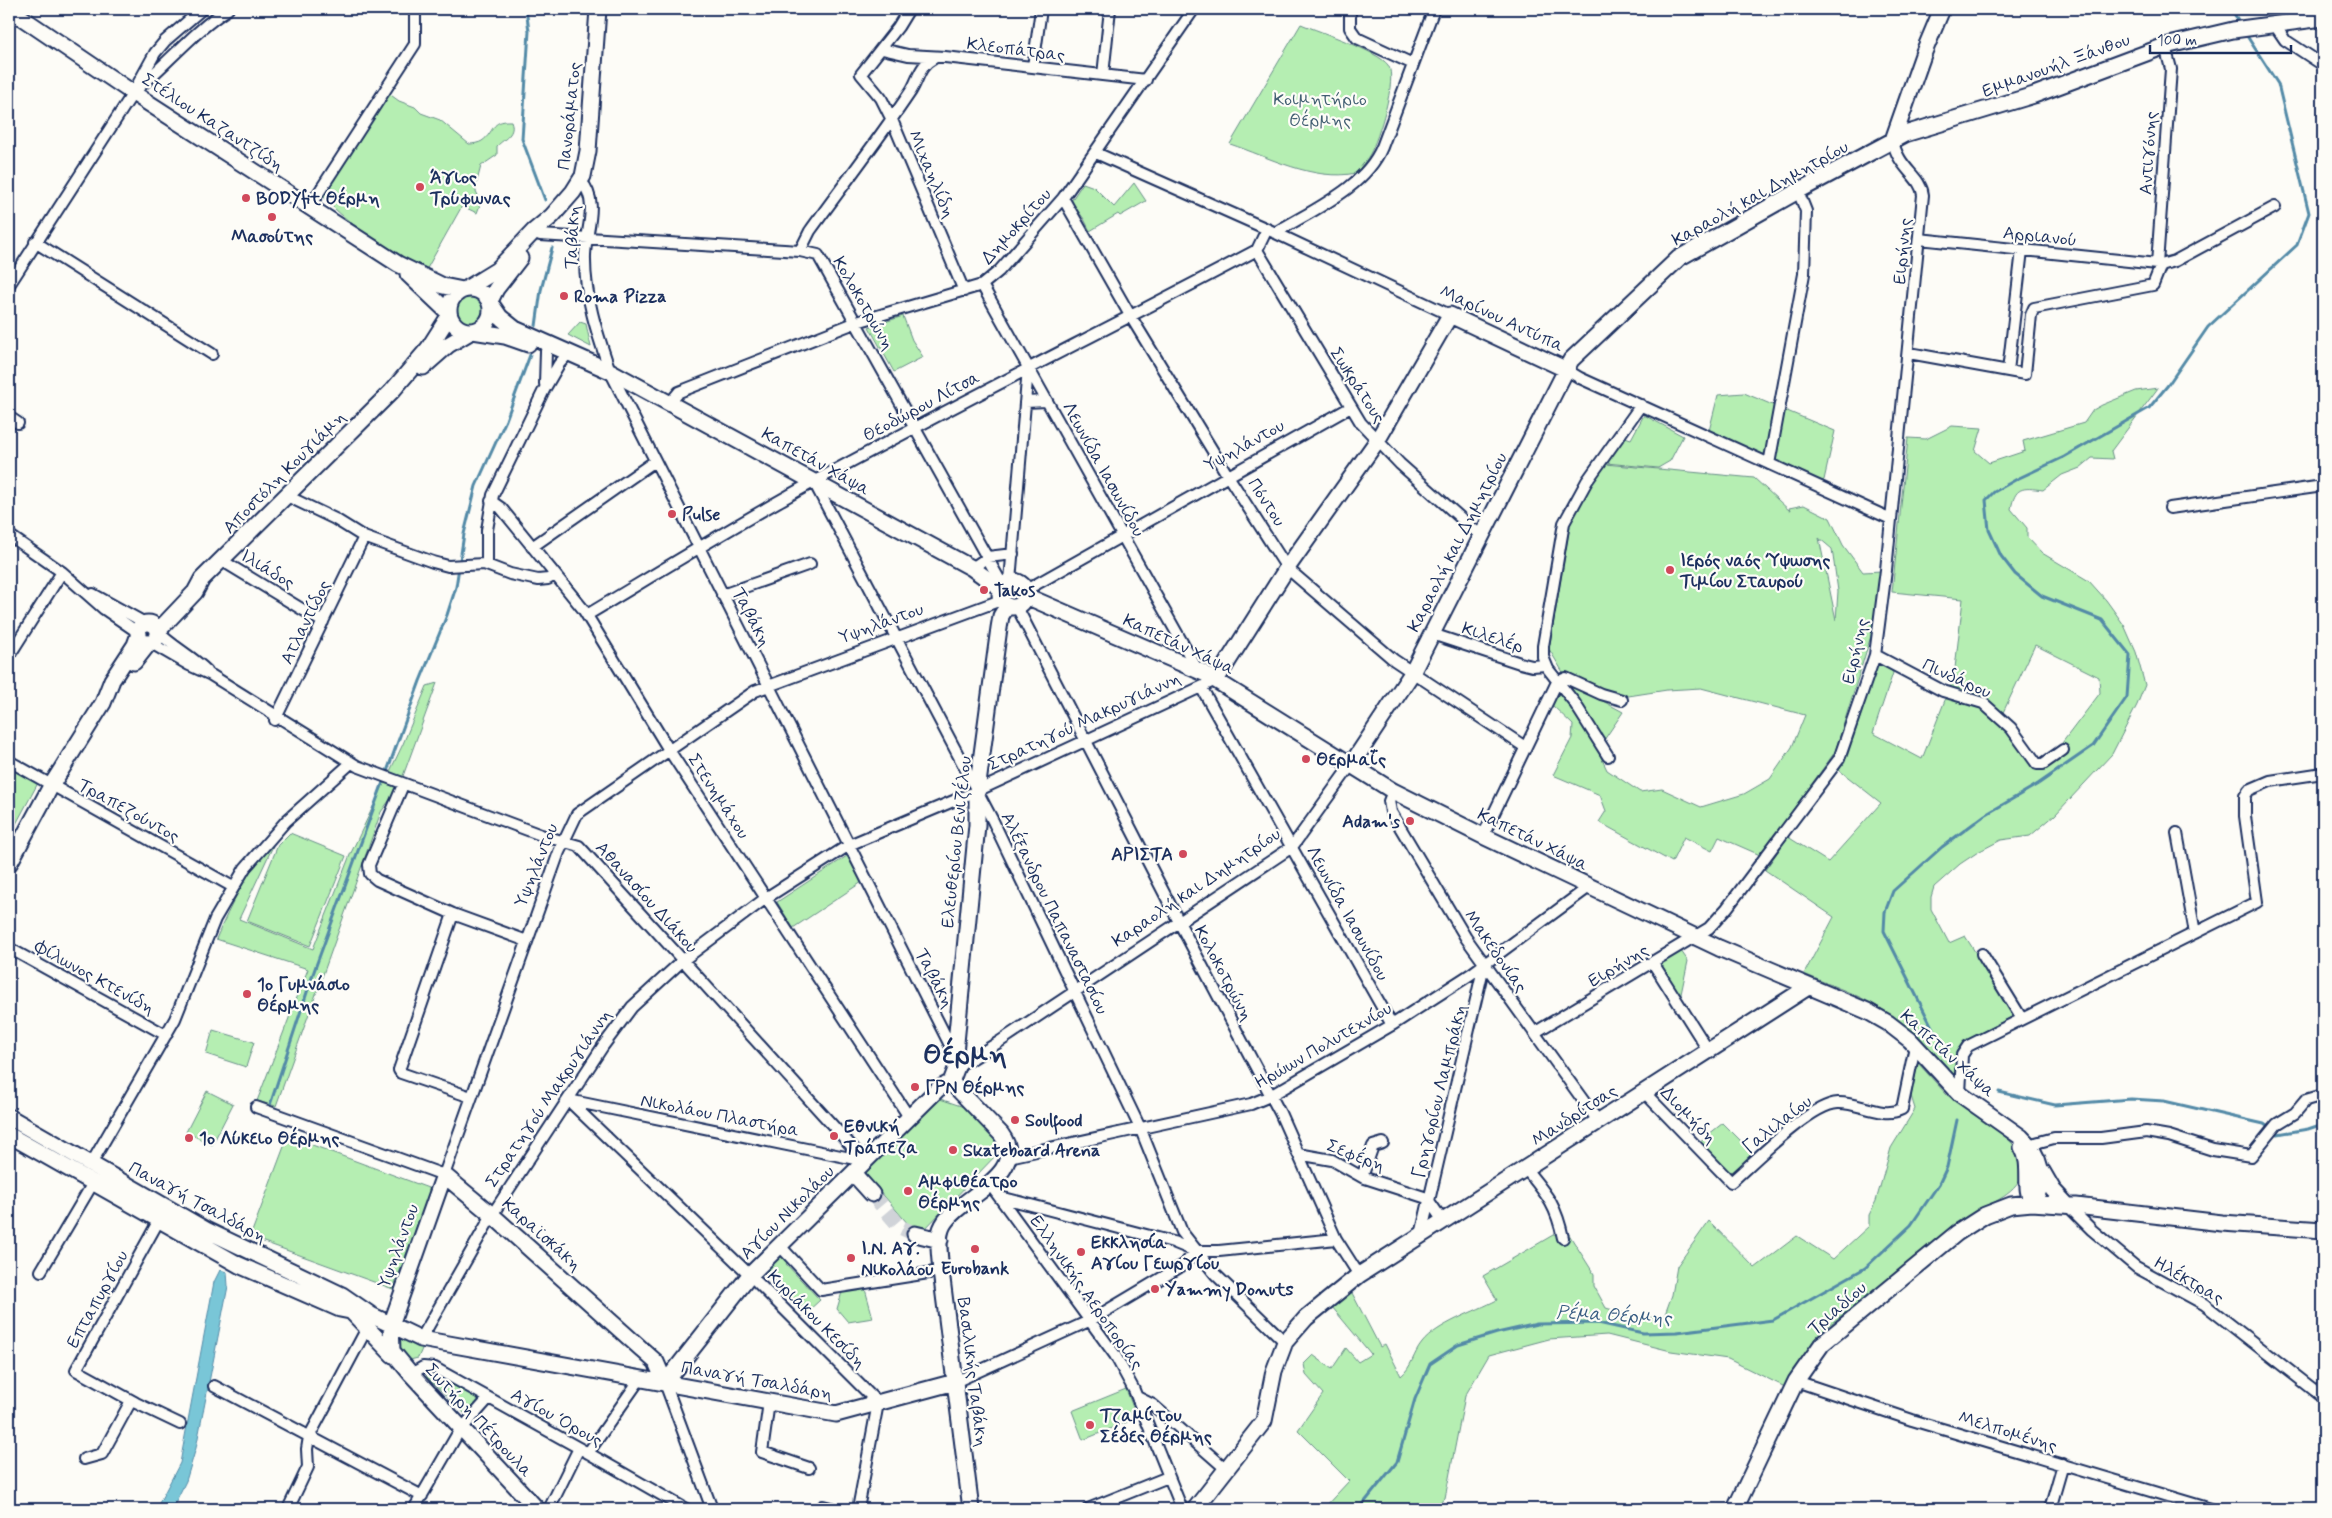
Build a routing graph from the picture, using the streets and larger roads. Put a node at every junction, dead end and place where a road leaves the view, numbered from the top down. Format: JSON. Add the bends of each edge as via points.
{"nodes":[{"id":1,"x":202,"y":9,"type":"edge"},
{"id":2,"x":228,"y":9,"type":"edge"},
{"id":3,"x":415,"y":9,"type":"edge"},
{"id":4,"x":598,"y":9,"type":"edge"},
{"id":5,"x":910,"y":9,"type":"edge"},
{"id":6,"x":1041,"y":9,"type":"edge"},
{"id":7,"x":1110,"y":9,"type":"edge"},
{"id":8,"x":1194,"y":9,"type":"edge"},
{"id":9,"x":1350,"y":9,"type":"edge"},
{"id":10,"x":1434,"y":9,"type":"edge"},
{"id":11,"x":1942,"y":9,"type":"edge"},
{"id":12,"x":11,"y":12,"type":"edge"},
{"id":13,"x":2323,"y":18,"type":"edge"},
{"id":14,"x":2274,"y":24,"type":"junction"},
{"id":15,"x":2166,"y":46,"type":"junction"},
{"id":16,"x":882,"y":48,"type":"junction"},
{"id":17,"x":934,"y":58,"type":"junction"},
{"id":18,"x":1413,"y":64,"type":"junction"},
{"id":19,"x":2323,"y":65,"type":"edge"},
{"id":20,"x":1033,"y":67,"type":"junction"},
{"id":21,"x":1103,"y":75,"type":"junction"},
{"id":22,"x":1146,"y":80,"type":"junction"},
{"id":23,"x":133,"y":92,"type":"junction"},
{"id":24,"x":892,"y":120,"type":"junction"},
{"id":25,"x":1893,"y":140,"type":"junction"},
{"id":26,"x":1096,"y":153,"type":"junction"},
{"id":27,"x":581,"y":181,"type":"junction"},
{"id":28,"x":1798,"y":191,"type":"junction"},
{"id":29,"x":1063,"y":198,"type":"junction"},
{"id":30,"x":310,"y":206,"type":"junction"},
{"id":31,"x":2275,"y":207,"type":"dead end"},
{"id":32,"x":552,"y":216,"type":"junction"},
{"id":33,"x":1271,"y":231,"type":"junction"},
{"id":34,"x":540,"y":235,"type":"junction"},
{"id":35,"x":586,"y":238,"type":"junction"},
{"id":36,"x":1919,"y":239,"type":"junction"},
{"id":37,"x":36,"y":242,"type":"junction"},
{"id":38,"x":1257,"y":250,"type":"junction"},
{"id":39,"x":2022,"y":250,"type":"junction"},
{"id":40,"x":800,"y":251,"type":"junction"},
{"id":41,"x":398,"y":264,"type":"junction"},
{"id":42,"x":2159,"y":264,"type":"junction"},
{"id":43,"x":9,"y":285,"type":"edge"},
{"id":44,"x":982,"y":285,"type":"junction"},
{"id":45,"x":465,"y":289,"type":"junction"},
{"id":46,"x":964,"y":292,"type":"junction"},
{"id":47,"x":490,"y":303,"type":"junction"},
{"id":48,"x":449,"y":314,"type":"junction"},
{"id":49,"x":1450,"y":315,"type":"junction"},
{"id":50,"x":1131,"y":317,"type":"junction"},
{"id":51,"x":858,"y":322,"type":"junction"},
{"id":52,"x":472,"y":331,"type":"junction"},
{"id":53,"x":534,"y":343,"type":"junction"},
{"id":54,"x":1908,"y":353,"type":"junction"},
{"id":55,"x":212,"y":354,"type":"dead end"},
{"id":56,"x":568,"y":354,"type":"junction"},
{"id":57,"x":1028,"y":367,"type":"junction"},
{"id":58,"x":1565,"y":369,"type":"junction"},
{"id":59,"x":610,"y":371,"type":"junction"},
{"id":60,"x":2008,"y":371,"type":"junction"},
{"id":61,"x":544,"y":390,"type":"junction"},
{"id":62,"x":392,"y":391,"type":"junction"},
{"id":63,"x":1047,"y":401,"type":"junction"},
{"id":64,"x":1025,"y":402,"type":"junction"},
{"id":65,"x":670,"y":403,"type":"junction"},
{"id":66,"x":1641,"y":405,"type":"junction"},
{"id":67,"x":1351,"y":407,"type":"junction"},
{"id":68,"x":9,"y":417,"type":"edge"},
{"id":69,"x":18,"y":423,"type":"dead end"},
{"id":70,"x":916,"y":427,"type":"junction"},
{"id":71,"x":1377,"y":441,"type":"junction"},
{"id":72,"x":655,"y":461,"type":"junction"},
{"id":73,"x":1769,"y":464,"type":"junction"},
{"id":74,"x":1228,"y":476,"type":"junction"},
{"id":75,"x":813,"y":482,"type":"junction"},
{"id":76,"x":2323,"y":486,"type":"edge"},
{"id":77,"x":286,"y":496,"type":"junction"},
{"id":78,"x":492,"y":501,"type":"junction"},
{"id":79,"x":2170,"y":508,"type":"dead end"},
{"id":80,"x":1891,"y":520,"type":"junction"},
{"id":81,"x":9,"y":535,"type":"edge"},
{"id":82,"x":1122,"y":536,"type":"junction"},
{"id":83,"x":1481,"y":536,"type":"junction"},
{"id":84,"x":364,"y":537,"type":"junction"},
{"id":85,"x":532,"y":547,"type":"junction"},
{"id":86,"x":699,"y":548,"type":"junction"},
{"id":87,"x":1013,"y":554,"type":"junction"},
{"id":88,"x":988,"y":557,"type":"junction"},
{"id":89,"x":221,"y":560,"type":"junction"},
{"id":90,"x":486,"y":564,"type":"junction"},
{"id":91,"x":810,"y":564,"type":"dead end"},
{"id":92,"x":972,"y":568,"type":"junction"},
{"id":93,"x":1287,"y":568,"type":"junction"},
{"id":94,"x":62,"y":572,"type":"junction"},
{"id":95,"x":555,"y":575,"type":"junction"},
{"id":96,"x":1012,"y":594,"type":"junction"},
{"id":97,"x":722,"y":595,"type":"junction"},
{"id":98,"x":586,"y":615,"type":"junction"},
{"id":99,"x":323,"y":622,"type":"junction"},
{"id":100,"x":149,"y":633,"type":"junction"},
{"id":101,"x":1432,"y":634,"type":"junction"},
{"id":102,"x":897,"y":637,"type":"junction"},
{"id":103,"x":1875,"y":655,"type":"junction"},
{"id":104,"x":9,"y":656,"type":"edge"},
{"id":105,"x":1546,"y":665,"type":"junction"},
{"id":106,"x":1197,"y":670,"type":"junction"},
{"id":107,"x":1412,"y":673,"type":"junction"},
{"id":108,"x":1216,"y":680,"type":"junction"},
{"id":109,"x":1557,"y":682,"type":"junction"},
{"id":110,"x":768,"y":685,"type":"junction"},
{"id":111,"x":1201,"y":687,"type":"junction"},
{"id":112,"x":1622,"y":700,"type":"dead end"},
{"id":113,"x":276,"y":718,"type":"junction"},
{"id":114,"x":1085,"y":741,"type":"junction"},
{"id":115,"x":1525,"y":747,"type":"junction"},
{"id":116,"x":669,"y":750,"type":"junction"},
{"id":117,"x":2063,"y":750,"type":"dead end"},
{"id":118,"x":1608,"y":756,"type":"dead end"},
{"id":119,"x":9,"y":761,"type":"edge"},
{"id":120,"x":963,"y":762,"type":"junction"},
{"id":121,"x":982,"y":764,"type":"junction"},
{"id":122,"x":354,"y":765,"type":"junction"},
{"id":123,"x":1351,"y":765,"type":"junction"},
{"id":124,"x":2323,"y":773,"type":"edge"},
{"id":125,"x":401,"y":784,"type":"junction"},
{"id":126,"x":51,"y":786,"type":"junction"},
{"id":127,"x":977,"y":791,"type":"junction"},
{"id":128,"x":1393,"y":791,"type":"junction"},
{"id":129,"x":2177,"y":832,"type":"dead end"},
{"id":130,"x":1483,"y":836,"type":"junction"},
{"id":131,"x":564,"y":842,"type":"junction"},
{"id":132,"x":849,"y":845,"type":"junction"},
{"id":133,"x":1292,"y":847,"type":"junction"},
{"id":134,"x":9,"y":864,"type":"edge"},
{"id":135,"x":1589,"y":887,"type":"junction"},
{"id":136,"x":233,"y":888,"type":"junction"},
{"id":137,"x":766,"y":898,"type":"junction"},
{"id":138,"x":453,"y":914,"type":"junction"},
{"id":139,"x":1178,"y":922,"type":"junction"},
{"id":140,"x":2195,"y":933,"type":"junction"},
{"id":141,"x":1696,"y":937,"type":"junction"},
{"id":142,"x":527,"y":941,"type":"junction"},
{"id":143,"x":9,"y":948,"type":"edge"},
{"id":144,"x":1982,"y":954,"type":"dead end"},
{"id":145,"x":682,"y":960,"type":"junction"},
{"id":146,"x":1653,"y":963,"type":"junction"},
{"id":147,"x":1484,"y":965,"type":"junction"},
{"id":148,"x":1808,"y":986,"type":"junction"},
{"id":149,"x":1075,"y":992,"type":"junction"},
{"id":150,"x":2022,"y":1019,"type":"junction"},
{"id":151,"x":1392,"y":1025,"type":"junction"},
{"id":152,"x":1534,"y":1034,"type":"junction"},
{"id":153,"x":166,"y":1035,"type":"junction"},
{"id":154,"x":1915,"y":1046,"type":"junction"},
{"id":155,"x":1708,"y":1050,"type":"junction"},
{"id":156,"x":956,"y":1059,"type":"junction"},
{"id":157,"x":950,"y":1082,"type":"junction"},
{"id":158,"x":1644,"y":1092,"type":"junction"},
{"id":159,"x":1960,"y":1094,"type":"junction"},
{"id":160,"x":2323,"y":1095,"type":"edge"},
{"id":161,"x":1270,"y":1096,"type":"junction"},
{"id":162,"x":471,"y":1097,"type":"junction"},
{"id":163,"x":568,"y":1100,"type":"junction"},
{"id":164,"x":256,"y":1106,"type":"dead end"},
{"id":165,"x":9,"y":1117,"type":"edge"},
{"id":166,"x":909,"y":1117,"type":"junction"},
{"id":167,"x":1598,"y":1121,"type":"junction"},
{"id":168,"x":1141,"y":1130,"type":"junction"},
{"id":169,"x":2010,"y":1130,"type":"junction"},
{"id":170,"x":9,"y":1135,"type":"edge"},
{"id":171,"x":1383,"y":1143,"type":"dead end"},
{"id":172,"x":2028,"y":1145,"type":"junction"},
{"id":173,"x":1298,"y":1154,"type":"junction"},
{"id":174,"x":1009,"y":1157,"type":"junction"},
{"id":175,"x":865,"y":1161,"type":"junction"},
{"id":176,"x":91,"y":1164,"type":"junction"},
{"id":177,"x":1525,"y":1168,"type":"junction"},
{"id":178,"x":2035,"y":1172,"type":"junction"},
{"id":179,"x":853,"y":1173,"type":"junction"},
{"id":180,"x":444,"y":1175,"type":"junction"},
{"id":181,"x":1362,"y":1177,"type":"junction"},
{"id":182,"x":1731,"y":1182,"type":"joint"},
{"id":183,"x":93,"y":1183,"type":"junction"},
{"id":184,"x":989,"y":1184,"type":"junction"},
{"id":185,"x":872,"y":1194,"type":"tunnel mouth"},
{"id":186,"x":1000,"y":1197,"type":"junction"},
{"id":187,"x":1429,"y":1200,"type":"junction"},
{"id":188,"x":2032,"y":1203,"type":"junction"},
{"id":189,"x":2011,"y":1205,"type":"junction"},
{"id":190,"x":2067,"y":1205,"type":"junction"},
{"id":191,"x":492,"y":1215,"type":"junction"},
{"id":192,"x":159,"y":1220,"type":"junction"},
{"id":193,"x":1443,"y":1221,"type":"junction"},
{"id":194,"x":2323,"y":1230,"type":"edge"},
{"id":195,"x":915,"y":1234,"type":"tunnel mouth"},
{"id":196,"x":1421,"y":1235,"type":"junction"},
{"id":197,"x":1563,"y":1238,"type":"dead end"},
{"id":198,"x":1336,"y":1239,"type":"junction"},
{"id":199,"x":940,"y":1240,"type":"junction"},
{"id":200,"x":780,"y":1246,"type":"junction"},
{"id":201,"x":1195,"y":1251,"type":"junction"},
{"id":202,"x":41,"y":1271,"type":"dead end"},
{"id":203,"x":941,"y":1271,"type":"junction"},
{"id":204,"x":750,"y":1275,"type":"junction"},
{"id":205,"x":1359,"y":1275,"type":"junction"},
{"id":206,"x":1091,"y":1320,"type":"junction"},
{"id":207,"x":369,"y":1322,"type":"junction"},
{"id":208,"x":391,"y":1325,"type":"junction"},
{"id":209,"x":421,"y":1339,"type":"junction"},
{"id":210,"x":1285,"y":1342,"type":"junction"},
{"id":211,"x":394,"y":1355,"type":"junction"},
{"id":212,"x":411,"y":1374,"type":"junction"},
{"id":213,"x":640,"y":1379,"type":"junction"},
{"id":214,"x":1796,"y":1381,"type":"junction"},
{"id":215,"x":956,"y":1382,"type":"junction"},
{"id":216,"x":665,"y":1383,"type":"junction"},
{"id":217,"x":214,"y":1386,"type":"dead end"},
{"id":218,"x":1137,"y":1397,"type":"junction"},
{"id":219,"x":2323,"y":1397,"type":"edge"},
{"id":220,"x":489,"y":1398,"type":"junction"},
{"id":221,"x":131,"y":1401,"type":"junction"},
{"id":222,"x":769,"y":1402,"type":"junction"},
{"id":223,"x":878,"y":1403,"type":"junction"},
{"id":224,"x":180,"y":1424,"type":"dead end"},
{"id":225,"x":461,"y":1428,"type":"junction"},
{"id":226,"x":309,"y":1437,"type":"junction"},
{"id":227,"x":584,"y":1450,"type":"junction"},
{"id":228,"x":84,"y":1459,"type":"dead end"},
{"id":229,"x":2063,"y":1464,"type":"junction"},
{"id":230,"x":809,"y":1468,"type":"dead end"},
{"id":231,"x":1226,"y":1469,"type":"junction"},
{"id":232,"x":1168,"y":1477,"type":"junction"},
{"id":233,"x":422,"y":1496,"type":"junction"},
{"id":234,"x":288,"y":1509,"type":"edge"},
{"id":235,"x":414,"y":1509,"type":"edge"},
{"id":236,"x":537,"y":1509,"type":"edge"},
{"id":237,"x":549,"y":1509,"type":"edge"},
{"id":238,"x":686,"y":1509,"type":"edge"},
{"id":239,"x":712,"y":1509,"type":"edge"},
{"id":240,"x":822,"y":1509,"type":"edge"},
{"id":241,"x":835,"y":1509,"type":"edge"},
{"id":242,"x":858,"y":1509,"type":"edge"},
{"id":243,"x":971,"y":1509,"type":"edge"},
{"id":244,"x":1088,"y":1509,"type":"edge"},
{"id":245,"x":1182,"y":1509,"type":"edge"},
{"id":246,"x":1195,"y":1509,"type":"edge"},
{"id":247,"x":1735,"y":1509,"type":"edge"},
{"id":248,"x":2050,"y":1509,"type":"edge"},
{"id":249,"x":2212,"y":1509,"type":"edge"}],
"edges":[{"from":1,"to":23,"type":"street","via":[[160,47]]},
{"from":2,"to":23,"type":"street","via":[[188,40],[161,69]]},
{"from":3,"to":30,"type":"street","via":[[415,44]]},
{"from":4,"to":27,"type":"street","name":"Πανοράματος","via":[[587,163]]},
{"from":5,"to":16,"type":"street"},
{"from":6,"to":20,"type":"street"},
{"from":7,"to":21,"type":"street"},
{"from":8,"to":22,"type":"street","name":"Δημοκρίτου"},
{"from":9,"to":18,"type":"street","via":[[1350,28],[1357,38]]},
{"from":10,"to":18,"type":"street"},
{"from":11,"to":25,"type":"street"},
{"from":12,"to":23,"type":"street","name":"Στέλιου Καζαντζίδη"},
{"from":13,"to":14,"type":"street"},
{"from":14,"to":15,"type":"street","name":"Εμμανουήλ Ξάνθου"},
{"from":14,"to":19,"type":"street","via":[[2285,40]]},
{"from":15,"to":25,"type":"street","name":"Εμμανουήλ Ξάνθου","via":[[2044,91]]},
{"from":15,"to":42,"type":"street","name":"Αντιγόνης","via":[[2171,69]]},
{"from":16,"to":17,"type":"street","name":"Κλεοπάτρας"},
{"from":16,"to":24,"type":"street","name":"Μιχαηλίδη","via":[[861,74],[881,98]]},
{"from":17,"to":20,"type":"street","name":"Κλεοπάτρας"},
{"from":17,"to":24,"type":"street","via":[[919,71]]},
{"from":18,"to":33,"type":"street","via":[[1372,167],[1353,185]]},
{"from":20,"to":21,"type":"street","name":"Κλεοπάτρας"},
{"from":21,"to":22,"type":"street","name":"Κλεοπάτρας"},
{"from":22,"to":26,"type":"street","name":"Δημοκρίτου"},
{"from":23,"to":30,"type":"street","name":"Στέλιου Καζαντζίδη"},
{"from":23,"to":37,"type":"street"},
{"from":24,"to":40,"type":"street","via":[[810,231]]},
{"from":24,"to":46,"type":"street","name":"Μιχαηλίδη"},
{"from":25,"to":28,"type":"street","name":"Καραολή και Δημητρίου"},
{"from":25,"to":36,"type":"street","name":"Ειρήνης","via":[[1899,162],[1922,190]]},
{"from":26,"to":29,"type":"street","name":"Δημοκρίτου"},
{"from":26,"to":33,"type":"street","name":"Μαρίνου Αντύπα"},
{"from":27,"to":32,"type":"street","name":"Πανοράματος"},
{"from":27,"to":35,"type":"street","name":"Ταβάκη","via":[[590,193],[591,202]]},
{"from":28,"to":58,"type":"street","name":"Καραολή και Δημητρίου","via":[[1679,258],[1578,352]]},
{"from":28,"to":73,"type":"street","via":[[1806,212],[1804,274]]},
{"from":29,"to":44,"type":"street","name":"Δημοκρίτου","via":[[999,272]]},
{"from":29,"to":50,"type":"street","name":"Πόντου"},
{"from":30,"to":41,"type":"street","name":"Στέλιου Καζαντζίδη"},
{"from":31,"to":42,"type":"street","via":[[2175,261]]},
{"from":32,"to":34,"type":"street","name":"Πανοράματος"},
{"from":32,"to":45,"type":"street","name":"Πανοράματος","via":[[497,270]]},
{"from":33,"to":38,"type":"street"},
{"from":33,"to":49,"type":"street","name":"Μαρίνου Αντύπα"},
{"from":34,"to":35,"type":"street","name":"Κολοκοτρώνη"},
{"from":34,"to":47,"type":"street","name":"Πανοράματος","via":[[496,289]]},
{"from":35,"to":40,"type":"street","name":"Κολοκοτρώνη"},
{"from":35,"to":59,"type":"street","name":"Ταβάκη","via":[[587,293]]},
{"from":36,"to":39,"type":"street","name":"Αρριανού"},
{"from":36,"to":54,"type":"street","name":"Ειρήνης"},
{"from":37,"to":43,"type":"street"},
{"from":37,"to":55,"type":"street"},
{"from":38,"to":50,"type":"street","name":"Θεοδώρου Λίτσα"},
{"from":38,"to":67,"type":"street","name":"Σωκράτους"},
{"from":39,"to":42,"type":"street","name":"Αρριανού"},
{"from":39,"to":60,"type":"street"},
{"from":40,"to":51,"type":"street","name":"Κολοκοτρώνη","via":[[818,255]]},
{"from":41,"to":45,"type":"street","name":"Στέλιου Καζαντζίδη","via":[[443,286]]},
{"from":41,"to":48,"type":"street","name":"Στέλιου Καζαντζίδη"},
{"from":42,"to":60,"type":"street","via":[[2153,285],[2034,308],[2024,374]]},
{"from":44,"to":46,"type":"street","name":"Δημοκρίτου"},
{"from":44,"to":57,"type":"street","name":"Λεωνίδα Ιασωνίδου"},
{"from":45,"to":47,"type":"street","via":[[482,292]]},
{"from":45,"to":48,"type":"street","via":[[452,299]]},
{"from":46,"to":51,"type":"street","name":"Δημοκρίτου"},
{"from":47,"to":52,"type":"street","via":[[492,313],[488,322]]},
{"from":47,"to":53,"type":"street","via":[[504,321]]},
{"from":48,"to":52,"type":"street","via":[[457,327]]},
{"from":48,"to":62,"type":"street","name":"Αποστόλη Κουγιάμη","via":[[428,349]]},
{"from":49,"to":58,"type":"street","name":"Μαρίνου Αντύπα"},
{"from":49,"to":71,"type":"street"},
{"from":50,"to":57,"type":"street","name":"Θεοδώρου Λίτσα"},
{"from":50,"to":74,"type":"street","name":"Πόντου"},
{"from":51,"to":65,"type":"street","name":"Δημοκρίτου","via":[[679,392]]},
{"from":51,"to":70,"type":"street","name":"Κολοκοτρώνη"},
{"from":52,"to":53,"type":"street"},
{"from":52,"to":62,"type":"street","name":"Αποστόλη Κουγιάμη","via":[[448,345]]},
{"from":53,"to":56,"type":"street"},
{"from":53,"to":61,"type":"street","via":[[547,364]]},
{"from":54,"to":60,"type":"street"},
{"from":54,"to":80,"type":"street","name":"Ειρήνης"},
{"from":56,"to":59,"type":"street"},
{"from":56,"to":61,"type":"street"},
{"from":57,"to":63,"type":"street","name":"Λεωνίδα Ιασωνίδου"},
{"from":57,"to":64,"type":"street","name":"Ελευθερίου Βενιζέλου"},
{"from":57,"to":70,"type":"street","name":"Θεοδώρου Λίτσα"},
{"from":58,"to":66,"type":"street","name":"Μαρίνου Αντύπα"},
{"from":58,"to":83,"type":"street","name":"Καραολή και Δημητρίου"},
{"from":59,"to":65,"type":"street","name":"Καπετάν Χάψα"},
{"from":59,"to":72,"type":"street","name":"Ταβάκη"},
{"from":61,"to":78,"type":"street"},
{"from":62,"to":77,"type":"street","name":"Αποστόλη Κουγιάμη"},
{"from":63,"to":64,"type":"street"},
{"from":63,"to":82,"type":"street","name":"Λεωνίδα Ιασωνίδου"},
{"from":64,"to":87,"type":"street","name":"Ελευθερίου Βενιζέλου"},
{"from":65,"to":75,"type":"street","name":"Καπετάν Χάψα"},
{"from":66,"to":73,"type":"street","name":"Μαρίνου Αντύπα"},
{"from":66,"to":105,"type":"street","via":[[1587,480],[1564,523],[1544,637]]},
{"from":67,"to":71,"type":"street","name":"Σωκράτους"},
{"from":67,"to":74,"type":"street","name":"Υψηλάντου"},
{"from":68,"to":69,"type":"street"},
{"from":70,"to":75,"type":"street","name":"Θεοδώρου Λίτσα"},
{"from":70,"to":88,"type":"street","name":"Κολοκοτρώνη"},
{"from":71,"to":83,"type":"street","name":"Σωκράτους"},
{"from":71,"to":93,"type":"street"},
{"from":72,"to":85,"type":"street"},
{"from":72,"to":86,"type":"street","name":"Ταβάκη"},
{"from":73,"to":80,"type":"street","name":"Μαρίνου Αντύπα"},
{"from":74,"to":82,"type":"street","name":"Υψηλάντου"},
{"from":74,"to":93,"type":"street","name":"Πόντου"},
{"from":75,"to":86,"type":"street","name":"Θεοδώρου Λίτσα"},
{"from":75,"to":92,"type":"street","name":"Καπετάν Χάψα"},
{"from":75,"to":102,"type":"street","name":"Αλέξανδρου Παπαναστασίου"},
{"from":76,"to":79,"type":"street"},
{"from":77,"to":84,"type":"street"},
{"from":77,"to":89,"type":"street","name":"Αποστόλη Κουγιάμη"},
{"from":78,"to":85,"type":"street","name":"Στενημάχου"},
{"from":78,"to":90,"type":"street"},
{"from":80,"to":103,"type":"street","name":"Ειρήνης"},
{"from":81,"to":94,"type":"street","name":"Αθανασίου Διάκου"},
{"from":82,"to":96,"type":"street","name":"Υψηλάντου"},
{"from":82,"to":106,"type":"street","name":"Λεωνίδα Ιασωνίδου"},
{"from":83,"to":101,"type":"street","name":"Καραολή και Δημητρίου"},
{"from":84,"to":90,"type":"street","via":[[448,566]]},
{"from":84,"to":99,"type":"street","name":"Ατλαντίδος"},
{"from":85,"to":95,"type":"street","name":"Στενημάχου"},
{"from":86,"to":97,"type":"street","name":"Ταβάκη"},
{"from":86,"to":98,"type":"street","name":"Θεοδώρου Λίτσα"},
{"from":87,"to":88,"type":"street"},
{"from":87,"to":96,"type":"street","name":"Ελευθερίου Βενιζέλου"},
{"from":88,"to":92,"type":"street"},
{"from":88,"to":96,"type":"street","name":"Κολοκοτρώνη"},
{"from":89,"to":99,"type":"street","name":"Ιλιάδος"},
{"from":89,"to":100,"type":"street","name":"Αποστόλη Κουγιάμη","via":[[202,579],[196,592]]},
{"from":90,"to":95,"type":"street","via":[[538,580]]},
{"from":91,"to":97,"type":"street"},
{"from":92,"to":96,"type":"street","name":"Καπετάν Χάψα"},
{"from":93,"to":107,"type":"street","name":"Πόντου"},
{"from":93,"to":108,"type":"street"},
{"from":94,"to":100,"type":"street","name":"Αθανασίου Διάκου","via":[[85,590],[109,601]]},
{"from":94,"to":104,"type":"street"},
{"from":95,"to":98,"type":"street","name":"Στενημάχου"},
{"from":96,"to":102,"type":"street","name":"Υψηλάντου"},
{"from":96,"to":106,"type":"street","name":"Καπετάν Χάψα"},
{"from":96,"to":114,"type":"street","name":"Κολοκοτρώνη"},
{"from":96,"to":121,"type":"street","name":"Ελευθερίου Βενιζέλου","via":[[1001,616]]},
{"from":97,"to":110,"type":"street","name":"Ταβάκη"},
{"from":98,"to":116,"type":"street","name":"Στενημάχου"},
{"from":99,"to":113,"type":"street","name":"Ατλαντίδος"},
{"from":100,"to":113,"type":"street","name":"Αθανασίου Διάκου","via":[[189,665],[211,675]]},
{"from":100,"to":126,"type":"street","name":"Αποστόλη Κουγιάμη","via":[[135,645],[112,680],[103,703]]},
{"from":101,"to":105,"type":"street","name":"Κιλελέρ","via":[[1520,663]]},
{"from":101,"to":107,"type":"street","name":"Καραολή και Δημητρίου"},
{"from":102,"to":110,"type":"street","name":"Υψηλάντου"},
{"from":102,"to":120,"type":"street","name":"Αλέξανδρου Παπαναστασίου"},
{"from":103,"to":117,"type":"street","name":"Πινδάρου","via":[[1943,691],[1983,703],[2011,728],[2037,764],[2043,764]]},
{"from":103,"to":141,"type":"street","name":"Ειρήνης","via":[[1839,759],[1721,914]]},
{"from":105,"to":109,"type":"street"},
{"from":106,"to":108,"type":"street","name":"Καπετάν Χάψα"},
{"from":107,"to":115,"type":"street","name":"Πόντου"},
{"from":107,"to":123,"type":"street","name":"Καραολή και Δημητρίου"},
{"from":108,"to":111,"type":"street","name":"Στρατηγού Μακρυγιάννη"},
{"from":108,"to":123,"type":"street","name":"Καπετάν Χάψα"},
{"from":109,"to":112,"type":"street","via":[[1566,678]]},
{"from":109,"to":115,"type":"street"},
{"from":109,"to":118,"type":"street","via":[[1570,696]]},
{"from":110,"to":116,"type":"street","name":"Υψηλάντου"},
{"from":110,"to":132,"type":"street","name":"Ταβάκη"},
{"from":111,"to":114,"type":"street","name":"Στρατηγού Μακρυγιάννη"},
{"from":111,"to":133,"type":"street","name":"Λεωνίδα Ιασωνίδου"},
{"from":113,"to":122,"type":"street","name":"Αθανασίου Διάκου"},
{"from":114,"to":127,"type":"street","name":"Στρατηγού Μακρυγιάννη"},
{"from":114,"to":139,"type":"street","name":"Κολοκοτρώνη"},
{"from":115,"to":130,"type":"street"},
{"from":116,"to":131,"type":"street","name":"Υψηλάντου","via":[[578,814]]},
{"from":116,"to":137,"type":"street","name":"Στενημάχου"},
{"from":119,"to":126,"type":"street","name":"Τραπεζούντος"},
{"from":120,"to":121,"type":"street","via":[[970,766]]},
{"from":120,"to":127,"type":"street","name":"Αλέξανδρου Παπαναστασίου"},
{"from":121,"to":127,"type":"street","name":"Ελευθερίου Βενιζέλου"},
{"from":122,"to":125,"type":"street","name":"Αθανασίου Διάκου"},
{"from":122,"to":136,"type":"street","via":[[271,836]]},
{"from":123,"to":128,"type":"street","name":"Καπετάν Χάψα"},
{"from":123,"to":133,"type":"street","name":"Καραολή και Δημητρίου"},
{"from":124,"to":140,"type":"street","via":[[2270,781],[2248,790],[2244,804],[2257,902]]},
{"from":125,"to":131,"type":"street","name":"Αθανασίου Διάκου"},
{"from":125,"to":138,"type":"street","via":[[368,870],[377,880]]},
{"from":126,"to":134,"type":"street","name":"Αποστόλη Κουγιάμη"},
{"from":126,"to":136,"type":"street","name":"Τραπεζούντος"},
{"from":127,"to":132,"type":"street","name":"Στρατηγού Μακρυγιάννη"},
{"from":127,"to":149,"type":"street","name":"Αλέξανδρου Παπαναστασίου"},
{"from":127,"to":156,"type":"street","name":"Ελευθερίου Βενιζέλου","via":[[977,825]]},
{"from":128,"to":130,"type":"street","name":"Καπετάν Χάψα"},
{"from":128,"to":147,"type":"street","name":"Μακεδονίας","via":[[1389,804],[1394,818]]},
{"from":129,"to":140,"type":"street"},
{"from":130,"to":135,"type":"street","name":"Καπετάν Χάψα"},
{"from":131,"to":142,"type":"street","name":"Υψηλάντου"},
{"from":131,"to":145,"type":"street","name":"Αθανασίου Διάκου","via":[[582,849]]},
{"from":132,"to":137,"type":"street","name":"Στρατηγού Μακρυγιάννη"},
{"from":132,"to":156,"type":"street","name":"Ταβάκη"},
{"from":133,"to":139,"type":"street","name":"Καραολή και Δημητρίου"},
{"from":133,"to":151,"type":"street","name":"Λεωνίδα Ιασωνίδου"},
{"from":135,"to":141,"type":"street","name":"Καπετάν Χάψα"},
{"from":135,"to":147,"type":"street","name":"Ηρώων Πολυτεχνίου"},
{"from":136,"to":153,"type":"street","via":[[216,919],[180,1009]]},
{"from":137,"to":145,"type":"street","name":"Στρατηγού Μακρυγιάννη"},
{"from":137,"to":166,"type":"street","name":"Στενημάχου"},
{"from":138,"to":142,"type":"street"},
{"from":138,"to":162,"type":"street","via":[[399,1070]]},
{"from":139,"to":149,"type":"street","name":"Καραολή και Δημητρίου"},
{"from":139,"to":161,"type":"street","name":"Κολοκοτρώνη"},
{"from":140,"to":150,"type":"street"},
{"from":141,"to":146,"type":"street","name":"Ειρήνης"},
{"from":141,"to":148,"type":"street","name":"Καπετάν Χάψα"},
{"from":142,"to":162,"type":"street","name":"Υψηλάντου"},
{"from":143,"to":153,"type":"street","name":"Φίλωνος Κτενίδη"},
{"from":144,"to":150,"type":"street"},
{"from":145,"to":163,"type":"street","name":"Στρατηγού Μακρυγιάννη","via":[[632,1007],[602,1046]]},
{"from":145,"to":175,"type":"street","name":"Αθανασίου Διάκου"},
{"from":146,"to":152,"type":"street","name":"Ειρήνης"},
{"from":146,"to":155,"type":"street"},
{"from":147,"to":151,"type":"street","name":"Ηρώων Πολυτεχνίου"},
{"from":147,"to":152,"type":"street","name":"Μακεδονίας"},
{"from":147,"to":187,"type":"street","name":"Γρηγορίου Λαμπράκη"},
{"from":148,"to":154,"type":"street","name":"Καπετάν Χάψα","via":[[1874,1014]]},
{"from":148,"to":155,"type":"street","name":"Μανδρίτσας"},
{"from":149,"to":156,"type":"street","name":"Καραολή και Δημητρίου","via":[[970,1060]]},
{"from":149,"to":168,"type":"street","name":"Αλέξανδρου Παπαναστασίου"},
{"from":150,"to":159,"type":"street","via":[[1964,1050]]},
{"from":151,"to":161,"type":"street","name":"Ηρώων Πολυτεχνίου"},
{"from":152,"to":167,"type":"street","name":"Μακεδονίας"},
{"from":153,"to":176,"type":"street"},
{"from":154,"to":159,"type":"street","name":"Καπετάν Χάψα"},
{"from":154,"to":182,"type":"street","name":"Γαλιλαίου","via":[[1902,1109],[1886,1112],[1840,1103],[1825,1106],[1778,1140]]},
{"from":155,"to":158,"type":"street","name":"Μανδρίτσας"},
{"from":156,"to":157,"type":"street","name":"Ελευθερίου Βενιζέλου"},
{"from":157,"to":166,"type":"street","name":"Αγίου Νικολάου"},
{"from":157,"to":174,"type":"street","via":[[1002,1136],[1008,1146]]},
{"from":158,"to":167,"type":"street","name":"Μανδρίτσας"},
{"from":158,"to":182,"type":"street","name":"Διομήδη"},
{"from":159,"to":169,"type":"street","name":"Καπετάν Χάψα"},
{"from":160,"to":172,"type":"street","via":[[2306,1100],[2295,1113],[2277,1124],[2251,1156],[2213,1150],[2146,1132],[2101,1138],[2054,1138]]},
{"from":161,"to":168,"type":"street","name":"Ηρώων Πολυτεχνίου","via":[[1251,1104]]},
{"from":161,"to":173,"type":"street","name":"Κολοκοτρώνη"},
{"from":162,"to":180,"type":"street","name":"Υψηλάντου"},
{"from":163,"to":175,"type":"street","name":"Νικολάου Πλαστήρα"},
{"from":163,"to":191,"type":"street","name":"Στρατηγού Μακρυγιάννη"},
{"from":163,"to":204,"type":"street","name":"Κυριάκου Κεσίδη"},
{"from":164,"to":180,"type":"street","name":"Καραϊσκάκη"},
{"from":165,"to":176,"type":"street","name":"Παναγή Τσαλδάρη"},
{"from":166,"to":175,"type":"street","name":"Αγίου Νικολάου"},
{"from":167,"to":177,"type":"street","name":"Μανδρίτσας"},
{"from":168,"to":174,"type":"street","name":"Ηρώων Πολυτεχνίου"},
{"from":168,"to":201,"type":"street","name":"Αλέξανδρου Παπαναστασίου","via":[[1182,1232]]},
{"from":169,"to":172,"type":"street","name":"Καπετάν Χάψα"},
{"from":169,"to":178,"type":"street","name":"Καπετάν Χάψα"},
{"from":170,"to":183,"type":"street","name":"Παναγή Τσαλδάρη"},
{"from":171,"to":181,"type":"street","via":[[1373,1146]]},
{"from":172,"to":178,"type":"street","name":"Καπετάν Χάψα"},
{"from":173,"to":181,"type":"street","name":"Σεφέρη","via":[[1332,1160]]},
{"from":173,"to":198,"type":"street","name":"Κολοκοτρώνη"},
{"from":174,"to":184,"type":"street","via":[[1006,1167]]},
{"from":175,"to":179,"type":"street","name":"Αγίου Νικολάου"},
{"from":176,"to":207,"type":"street","name":"Παναγή Τσαλδάρη","via":[[228,1242],[354,1301]]},
{"from":177,"to":193,"type":"street","name":"Μανδρίτσας"},
{"from":177,"to":197,"type":"street","via":[[1549,1197],[1558,1215]]},
{"from":178,"to":188,"type":"street","name":"Καπετάν Χάψα","via":[[2029,1195]]},
{"from":178,"to":189,"type":"street","via":[[2012,1199]]},
{"from":178,"to":190,"type":"street"},
{"from":179,"to":185,"type":"street"},
{"from":179,"to":200,"type":"street","name":"Αγίου Νικολάου"},
{"from":180,"to":191,"type":"street","name":"Καραϊσκάκη"},
{"from":180,"to":208,"type":"street","name":"Υψηλάντου"},
{"from":181,"to":187,"type":"street","name":"Σεφέρη"},
{"from":183,"to":192,"type":"street","name":"Παναγή Τσαλδάρη"},
{"from":183,"to":202,"type":"street"},
{"from":184,"to":186,"type":"street","name":"Ελληνικής Αεροπορίας"},
{"from":184,"to":199,"type":"street","via":[[945,1222]]},
{"from":186,"to":201,"type":"street","via":[[1174,1242]]},
{"from":186,"to":206,"type":"street","name":"Ελληνικής Αεροπορίας"},
{"from":187,"to":193,"type":"street","name":"Γρηγορίου Λαμπράκη"},
{"from":187,"to":196,"type":"street"},
{"from":188,"to":189,"type":"street","name":"Τριαδίου"},
{"from":188,"to":190,"type":"street","name":"Τριαδίου"},
{"from":189,"to":214,"type":"street","name":"Τριαδίου","via":[[1964,1228],[1840,1328],[1815,1353]]},
{"from":190,"to":194,"type":"street","name":"Τριαδίου","via":[[2212,1222]]},
{"from":190,"to":219,"type":"street","name":"Ηλέκτρας","via":[[2136,1267],[2204,1304]]},
{"from":191,"to":209,"type":"street","name":"Στρατηγού Μακρυγιάννη"},
{"from":191,"to":216,"type":"street","name":"Καραϊσκάκη","via":[[656,1362]]},
{"from":192,"to":207,"type":"street","name":"Παναγή Τσαλδάρη","via":[[239,1265],[351,1311]]},
{"from":192,"to":221,"type":"street","name":"Επταπυργίου","via":[[76,1370]]},
{"from":193,"to":196,"type":"street","name":"Μανδρίτσας"},
{"from":195,"to":199,"type":"street"},
{"from":196,"to":205,"type":"street","name":"Μανδρίτσας"},
{"from":198,"to":201,"type":"street","via":[[1220,1252]]},
{"from":198,"to":205,"type":"street","name":"Κολοκοτρώνη"},
{"from":199,"to":203,"type":"street","name":"Βασιλικής Ταβάκη"},
{"from":200,"to":203,"type":"street","via":[[821,1290]]},
{"from":200,"to":204,"type":"street","name":"Αγίου Νικολάου"},
{"from":201,"to":206,"type":"street","name":"Παναγή Τσαλδάρη","via":[[1185,1264]]},
{"from":201,"to":210,"type":"street","name":"Αλέξανδρου Παπαναστασίου"},
{"from":203,"to":215,"type":"street","name":"Βασιλικής Ταβάκη"},
{"from":204,"to":216,"type":"street","name":"Αγίου Νικολάου"},
{"from":204,"to":223,"type":"street","name":"Κυριάκου Κεσίδη"},
{"from":205,"to":210,"type":"street","name":"Μανδρίτσας","via":[[1306,1318]]},
{"from":206,"to":215,"type":"street","name":"Παναγή Τσαλδάρη"},
{"from":206,"to":218,"type":"street","name":"Ελληνικής Αεροπορίας","via":[[1115,1355]]},
{"from":207,"to":208,"type":"street","name":"Παναγή Τσαλδάρη"},
{"from":207,"to":211,"type":"street","name":"Σωτήρη Πέτρουλα"},
{"from":207,"to":226,"type":"street"},
{"from":208,"to":209,"type":"street","name":"Παναγή Τσαλδάρη"},
{"from":208,"to":211,"type":"street","via":[[390,1344]]},
{"from":209,"to":213,"type":"street","name":"Παναγή Τσαλδάρη"},
{"from":210,"to":231,"type":"street","name":"Μανδρίτσας","via":[[1274,1370],[1264,1421]]},
{"from":211,"to":212,"type":"street","name":"Σωτήρη Πέτρουλα"},
{"from":212,"to":220,"type":"street","name":"Αγίου Όρους","via":[[426,1366]]},
{"from":212,"to":225,"type":"street","name":"Σωτήρη Πέτρουλα"},
{"from":213,"to":216,"type":"street","name":"Παναγή Τσαλδάρη"},
{"from":213,"to":227,"type":"street"},
{"from":214,"to":229,"type":"street","name":"Μελπομένης","via":[[1912,1420]]},
{"from":214,"to":247,"type":"street","name":"Τριαδίου"},
{"from":215,"to":223,"type":"street","name":"Παναγή Τσαλδάρη"},
{"from":215,"to":243,"type":"street","name":"Βασιλικής Ταβάκη"},
{"from":216,"to":222,"type":"street","name":"Παναγή Τσαλδάρη"},
{"from":216,"to":239,"type":"street"},
{"from":217,"to":226,"type":"street"},
{"from":218,"to":231,"type":"street","via":[[1154,1404]]},
{"from":218,"to":232,"type":"street","name":"Ελληνικής Αεροπορίας"},
{"from":220,"to":225,"type":"street"},
{"from":220,"to":227,"type":"street","name":"Αγίου Όρους"},
{"from":221,"to":224,"type":"street","name":"Επταπυργίου"},
{"from":221,"to":228,"type":"street","via":[[102,1454]]},
{"from":222,"to":223,"type":"street","name":"Παναγή Τσαλδάρη","via":[[836,1414]]},
{"from":222,"to":230,"type":"street","via":[[762,1452]]},
{"from":223,"to":242,"type":"street"},
{"from":225,"to":233,"type":"street"},
{"from":225,"to":236,"type":"street","name":"Σωτήρη Πέτρουλα"},
{"from":226,"to":233,"type":"street"},
{"from":226,"to":234,"type":"street","via":[[308,1467]]},
{"from":227,"to":237,"type":"street"},
{"from":227,"to":238,"type":"street","name":"Αγίου Όρους"},
{"from":229,"to":248,"type":"street"},
{"from":229,"to":249,"type":"street","name":"Μελπομένης"},
{"from":231,"to":246,"type":"street","name":"Μανδρίτσας"},
{"from":232,"to":244,"type":"street"},
{"from":232,"to":245,"type":"street","name":"Ελληνικής Αεροπορίας"},
{"from":233,"to":235,"type":"street"},
{"from":240,"to":241,"type":"street","via":[[823,1506]]}]}
